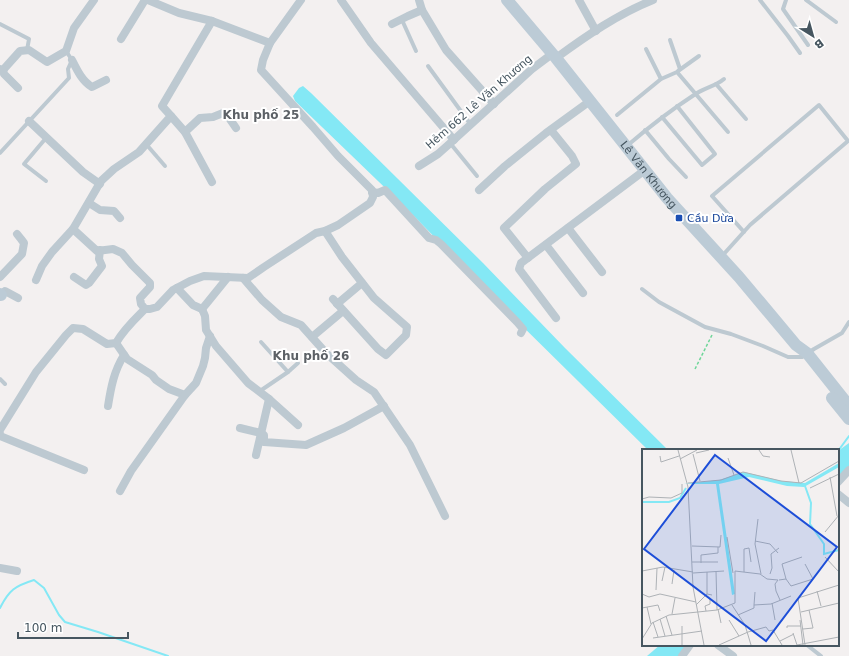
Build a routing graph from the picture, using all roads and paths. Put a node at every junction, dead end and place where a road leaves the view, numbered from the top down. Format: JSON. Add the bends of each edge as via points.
{"nodes":[{"id":1,"x":94,"y":0,"type":"edge"},
{"id":2,"x":147,"y":0,"type":"edge"},
{"id":3,"x":301,"y":0,"type":"edge"},
{"id":4,"x":341,"y":0,"type":"edge"},
{"id":5,"x":419,"y":0,"type":"edge"},
{"id":6,"x":507,"y":0,"type":"edge"},
{"id":7,"x":579,"y":0,"type":"edge"},
{"id":8,"x":760,"y":0,"type":"edge"},
{"id":9,"x":786,"y":0,"type":"edge"},
{"id":10,"x":806,"y":0,"type":"edge"},
{"id":11,"x":648,"y":1,"type":"edge"},
{"id":12,"x":422,"y":10,"type":"junction"},
{"id":13,"x":402,"y":19,"type":"junction"},
{"id":14,"x":212,"y":21,"type":"junction"},
{"id":15,"x":836,"y":22,"type":"dead end"},
{"id":16,"x":0,"y":24,"type":"edge"},
{"id":17,"x":392,"y":24,"type":"dead end"},
{"id":18,"x":596,"y":31,"type":"junction"},
{"id":19,"x":121,"y":39,"type":"dead end"},
{"id":20,"x":670,"y":40,"type":"dead end"},
{"id":21,"x":270,"y":43,"type":"junction"},
{"id":22,"x":808,"y":45,"type":"dead end"},
{"id":23,"x":646,"y":49,"type":"dead end"},
{"id":24,"x":27,"y":50,"type":"junction"},
{"id":25,"x":66,"y":51,"type":"junction"},
{"id":26,"x":416,"y":51,"type":"dead end"},
{"id":27,"x":800,"y":53,"type":"dead end"},
{"id":28,"x":554,"y":56,"type":"junction"},
{"id":29,"x":699,"y":56,"type":"dead end"},
{"id":30,"x":72,"y":60,"type":"junction"},
{"id":31,"x":428,"y":66,"type":"dead end"},
{"id":32,"x":2,"y":69,"type":"edge"},
{"id":33,"x":678,"y":71,"type":"junction"},
{"id":34,"x":661,"y":79,"type":"junction"},
{"id":35,"x":724,"y":79,"type":"dead end"},
{"id":36,"x":106,"y":80,"type":"dead end"},
{"id":37,"x":716,"y":84,"type":"junction"},
{"id":38,"x":18,"y":88,"type":"dead end"},
{"id":39,"x":696,"y":94,"type":"junction"},
{"id":40,"x":590,"y":101,"type":"junction"},
{"id":41,"x":494,"y":104,"type":"junction"},
{"id":42,"x":677,"y":106,"type":"junction"},
{"id":43,"x":617,"y":115,"type":"dead end"},
{"id":44,"x":171,"y":116,"type":"junction"},
{"id":45,"x":662,"y":117,"type":"junction"},
{"id":46,"x":746,"y":119,"type":"dead end"},
{"id":47,"x":29,"y":121,"type":"junction"},
{"id":48,"x":471,"y":125,"type":"junction"},
{"id":49,"x":236,"y":128,"type":"dead end"},
{"id":50,"x":550,"y":130,"type":"junction"},
{"id":51,"x":645,"y":130,"type":"junction"},
{"id":52,"x":185,"y":132,"type":"junction"},
{"id":53,"x":728,"y":132,"type":"dead end"},
{"id":54,"x":47,"y":138,"type":"junction"},
{"id":55,"x":452,"y":142,"type":"junction"},
{"id":56,"x":146,"y":144,"type":"junction"},
{"id":57,"x":626,"y":146,"type":"junction"},
{"id":58,"x":0,"y":153,"type":"edge"},
{"id":59,"x":165,"y":166,"type":"dead end"},
{"id":60,"x":419,"y":166,"type":"dead end"},
{"id":61,"x":645,"y":170,"type":"junction"},
{"id":62,"x":477,"y":176,"type":"dead end"},
{"id":63,"x":686,"y":177,"type":"dead end"},
{"id":64,"x":46,"y":181,"type":"dead end"},
{"id":65,"x":212,"y":182,"type":"dead end"},
{"id":66,"x":100,"y":184,"type":"junction"},
{"id":67,"x":479,"y":190,"type":"dead end"},
{"id":68,"x":372,"y":192,"type":"junction"},
{"id":69,"x":89,"y":203,"type":"junction"},
{"id":70,"x":120,"y":218,"type":"dead end"},
{"id":71,"x":568,"y":228,"type":"junction"},
{"id":72,"x":73,"y":229,"type":"junction"},
{"id":73,"x":325,"y":231,"type":"junction"},
{"id":74,"x":744,"y":232,"type":"junction"},
{"id":75,"x":17,"y":234,"type":"dead end"},
{"id":76,"x":546,"y":245,"type":"junction"},
{"id":77,"x":100,"y":250,"type":"junction"},
{"id":78,"x":721,"y":257,"type":"junction"},
{"id":79,"x":528,"y":258,"type":"junction"},
{"id":80,"x":602,"y":272,"type":"dead end"},
{"id":81,"x":0,"y":277,"type":"edge"},
{"id":82,"x":74,"y":277,"type":"dead end"},
{"id":83,"x":228,"y":277,"type":"junction"},
{"id":84,"x":243,"y":278,"type":"junction"},
{"id":85,"x":36,"y":280,"type":"dead end"},
{"id":86,"x":362,"y":283,"type":"junction"},
{"id":87,"x":177,"y":288,"type":"junction"},
{"id":88,"x":642,"y":289,"type":"dead end"},
{"id":89,"x":583,"y":293,"type":"dead end"},
{"id":90,"x":0,"y":295,"type":"edge"},
{"id":91,"x":18,"y":298,"type":"dead end"},
{"id":92,"x":338,"y":304,"type":"junction"},
{"id":93,"x":145,"y":309,"type":"junction"},
{"id":94,"x":202,"y":309,"type":"junction"},
{"id":95,"x":556,"y":318,"type":"dead end"},
{"id":96,"x":849,"y":322,"type":"edge"},
{"id":97,"x":714,"y":329,"type":"junction"},
{"id":98,"x":521,"y":333,"type":"dead end"},
{"id":99,"x":210,"y":336,"type":"junction"},
{"id":100,"x":312,"y":338,"type":"junction"},
{"id":101,"x":261,"y":342,"type":"dead end"},
{"id":102,"x":116,"y":343,"type":"junction"},
{"id":103,"x":124,"y":355,"type":"junction"},
{"id":104,"x":805,"y":355,"type":"junction"},
{"id":105,"x":298,"y":363,"type":"dead end"},
{"id":106,"x":695,"y":369,"type":"dead end"},
{"id":107,"x":288,"y":372,"type":"junction"},
{"id":108,"x":0,"y":378,"type":"edge"},
{"id":109,"x":5,"y":384,"type":"dead end"},
{"id":110,"x":260,"y":392,"type":"junction"},
{"id":111,"x":186,"y":395,"type":"junction"},
{"id":112,"x":269,"y":399,"type":"junction"},
{"id":113,"x":844,"y":404,"type":"edge"},
{"id":114,"x":108,"y":406,"type":"dead end"},
{"id":115,"x":384,"y":406,"type":"junction"},
{"id":116,"x":849,"y":419,"type":"edge"},
{"id":117,"x":298,"y":425,"type":"dead end"},
{"id":118,"x":240,"y":428,"type":"dead end"},
{"id":119,"x":0,"y":430,"type":"edge"},
{"id":120,"x":262,"y":433,"type":"junction"},
{"id":121,"x":0,"y":434,"type":"edge"},
{"id":122,"x":256,"y":455,"type":"dead end"},
{"id":123,"x":84,"y":470,"type":"dead end"},
{"id":124,"x":849,"y":470,"type":"edge"},
{"id":125,"x":839,"y":481,"type":"edge"},
{"id":126,"x":120,"y":491,"type":"dead end"},
{"id":127,"x":839,"y":495,"type":"edge"},
{"id":128,"x":849,"y":503,"type":"edge"},
{"id":129,"x":445,"y":516,"type":"dead end"},
{"id":130,"x":0,"y":568,"type":"edge"},
{"id":131,"x":18,"y":571,"type":"dead end"},
{"id":132,"x":689,"y":646,"type":"edge"},
{"id":133,"x":719,"y":646,"type":"edge"},
{"id":134,"x":808,"y":646,"type":"edge"},
{"id":135,"x":682,"y":656,"type":"edge"},
{"id":136,"x":733,"y":656,"type":"edge"},
{"id":137,"x":821,"y":656,"type":"edge"}],
"edges":[{"from":1,"to":25,"type":"street","via":[[74,28]]},
{"from":2,"to":14,"type":"street","via":[[179,13]]},
{"from":2,"to":19,"type":"street"},
{"from":3,"to":21,"type":"street"},
{"from":4,"to":55,"type":"street","via":[[371,43]]},
{"from":5,"to":12,"type":"street"},
{"from":6,"to":28,"type":"main road","name":"Lê Văn Khương"},
{"from":7,"to":18,"type":"street"},
{"from":8,"to":27,"type":"lane"},
{"from":9,"to":22,"type":"lane","via":[[783,9]]},
{"from":10,"to":15,"type":"lane"},
{"from":11,"to":18,"type":"street","name":"Hẻm 662 Lê Văn Khương"},
{"from":12,"to":13,"type":"street"},
{"from":12,"to":41,"type":"street","via":[[446,50]]},
{"from":13,"to":17,"type":"street"},
{"from":13,"to":26,"type":"lane"},
{"from":14,"to":21,"type":"street"},
{"from":14,"to":44,"type":"street","via":[[162,106]]},
{"from":16,"to":24,"type":"lane","via":[[29,39]]},
{"from":18,"to":28,"type":"street","name":"Hẻm 662 Lê Văn Khương"},
{"from":20,"to":33,"type":"lane"},
{"from":21,"to":68,"type":"street","via":[[261,70]]},
{"from":23,"to":34,"type":"lane"},
{"from":24,"to":25,"type":"street","via":[[47,62]]},
{"from":24,"to":32,"type":"street","via":[[20,51]]},
{"from":25,"to":30,"type":"lane"},
{"from":28,"to":40,"type":"main road","name":"Lê Văn Khương"},
{"from":28,"to":41,"type":"street","name":"Hẻm 662 Lê Văn Khương","via":[[532,69]]},
{"from":29,"to":33,"type":"lane"},
{"from":30,"to":36,"type":"street","via":[[86,83],[92,87]]},
{"from":30,"to":47,"type":"lane","via":[[68,69],[69,78]]},
{"from":31,"to":48,"type":"lane"},
{"from":32,"to":38,"type":"street"},
{"from":33,"to":34,"type":"lane"},
{"from":33,"to":39,"type":"lane"},
{"from":34,"to":43,"type":"lane"},
{"from":35,"to":37,"type":"lane"},
{"from":37,"to":39,"type":"lane"},
{"from":37,"to":46,"type":"lane"},
{"from":39,"to":42,"type":"lane"},
{"from":39,"to":53,"type":"lane"},
{"from":40,"to":50,"type":"street"},
{"from":40,"to":57,"type":"main road","name":"Lê Văn Khương"},
{"from":41,"to":48,"type":"street","name":"Hẻm 662 Lê Văn Khương"},
{"from":42,"to":45,"type":"lane"},
{"from":42,"to":45,"type":"lane","via":[[715,154],[702,165]]},
{"from":44,"to":52,"type":"street"},
{"from":44,"to":56,"type":"street"},
{"from":45,"to":51,"type":"lane"},
{"from":47,"to":54,"type":"street"},
{"from":47,"to":58,"type":"lane"},
{"from":48,"to":55,"type":"street","name":"Hẻm 662 Lê Văn Khương"},
{"from":49,"to":52,"type":"street","via":[[223,113],[200,118]]},
{"from":50,"to":67,"type":"street"},
{"from":50,"to":79,"type":"street","via":[[576,164],[504,228]]},
{"from":51,"to":57,"type":"lane"},
{"from":51,"to":63,"type":"lane"},
{"from":52,"to":65,"type":"street"},
{"from":54,"to":64,"type":"lane","via":[[24,164]]},
{"from":54,"to":66,"type":"street","via":[[83,172]]},
{"from":55,"to":60,"type":"street","name":"Hẻm 662 Lê Văn Khương"},
{"from":55,"to":62,"type":"lane"},
{"from":56,"to":59,"type":"lane"},
{"from":56,"to":66,"type":"street","via":[[114,169]]},
{"from":57,"to":61,"type":"main road","name":"Lê Văn Khương"},
{"from":61,"to":71,"type":"street"},
{"from":61,"to":78,"type":"main road","name":"Lê Văn Khương"},
{"from":66,"to":69,"type":"street"},
{"from":68,"to":73,"type":"street","via":[[370,203]]},
{"from":68,"to":98,"type":"street","via":[[385,190],[429,238],[441,244],[517,322],[523,329]]},
{"from":69,"to":70,"type":"street","via":[[100,210],[114,211]]},
{"from":69,"to":72,"type":"street"},
{"from":71,"to":76,"type":"street"},
{"from":71,"to":80,"type":"street"},
{"from":72,"to":77,"type":"street","via":[[97,251]]},
{"from":72,"to":85,"type":"street","via":[[52,252]]},
{"from":73,"to":84,"type":"street","via":[[316,233],[248,278]]},
{"from":73,"to":86,"type":"street"},
{"from":74,"to":74,"type":"lane","via":[[848,141],[819,104],[712,196]]},
{"from":74,"to":78,"type":"lane"},
{"from":75,"to":81,"type":"street","via":[[24,243],[22,254]]},
{"from":76,"to":79,"type":"street"},
{"from":76,"to":89,"type":"street"},
{"from":77,"to":82,"type":"street","via":[[99,259],[102,266],[88,283],[86,285]]},
{"from":77,"to":93,"type":"street","via":[[113,249],[122,253],[150,282],[150,287],[140,298]]},
{"from":78,"to":104,"type":"main road","name":"Lê Văn Khương"},
{"from":79,"to":95,"type":"street","via":[[518,269]]},
{"from":83,"to":84,"type":"street"},
{"from":83,"to":87,"type":"street","via":[[204,276]]},
{"from":83,"to":94,"type":"street"},
{"from":84,"to":100,"type":"street","via":[[281,317],[301,325]]},
{"from":86,"to":92,"type":"street"},
{"from":86,"to":92,"type":"street","via":[[374,298],[406,327],[406,335],[386,354],[378,349]]},
{"from":87,"to":93,"type":"street","via":[[157,307]]},
{"from":87,"to":94,"type":"street","via":[[193,305]]},
{"from":88,"to":97,"type":"lane","via":[[679,314]]},
{"from":90,"to":91,"type":"street","via":[[5,291]]},
{"from":92,"to":100,"type":"street"},
{"from":93,"to":102,"type":"street","via":[[132,321]]},
{"from":94,"to":99,"type":"street","via":[[206,330]]},
{"from":96,"to":104,"type":"lane","via":[[842,333]]},
{"from":97,"to":104,"type":"lane","via":[[763,346],[788,358]]},
{"from":97,"to":106,"type":"path"},
{"from":99,"to":110,"type":"street","via":[[248,384]]},
{"from":99,"to":111,"type":"street","via":[[203,366],[196,383]]},
{"from":100,"to":115,"type":"street","via":[[356,380],[374,392]]},
{"from":101,"to":107,"type":"lane"},
{"from":102,"to":103,"type":"street"},
{"from":102,"to":119,"type":"street","via":[[108,344],[83,329],[73,328],[36,372]]},
{"from":103,"to":111,"type":"street","via":[[169,389]]},
{"from":103,"to":114,"type":"street","via":[[111,383]]},
{"from":104,"to":113,"type":"main road","name":"Lê Văn Khương"},
{"from":105,"to":107,"type":"lane"},
{"from":107,"to":110,"type":"lane"},
{"from":108,"to":109,"type":"lane"},
{"from":110,"to":112,"type":"street"},
{"from":111,"to":126,"type":"street","via":[[131,471]]},
{"from":112,"to":117,"type":"street"},
{"from":112,"to":120,"type":"street"},
{"from":113,"to":116,"type":"main road"},
{"from":115,"to":120,"type":"street","via":[[306,445],[264,442]]},
{"from":115,"to":129,"type":"street","via":[[410,445]]},
{"from":118,"to":120,"type":"street"},
{"from":120,"to":122,"type":"street"},
{"from":121,"to":123,"type":"street"},
{"from":124,"to":125,"type":"street"},
{"from":127,"to":128,"type":"street"},
{"from":130,"to":131,"type":"street"},
{"from":132,"to":135,"type":"street"},
{"from":133,"to":136,"type":"street"},
{"from":134,"to":137,"type":"lane"}]}
